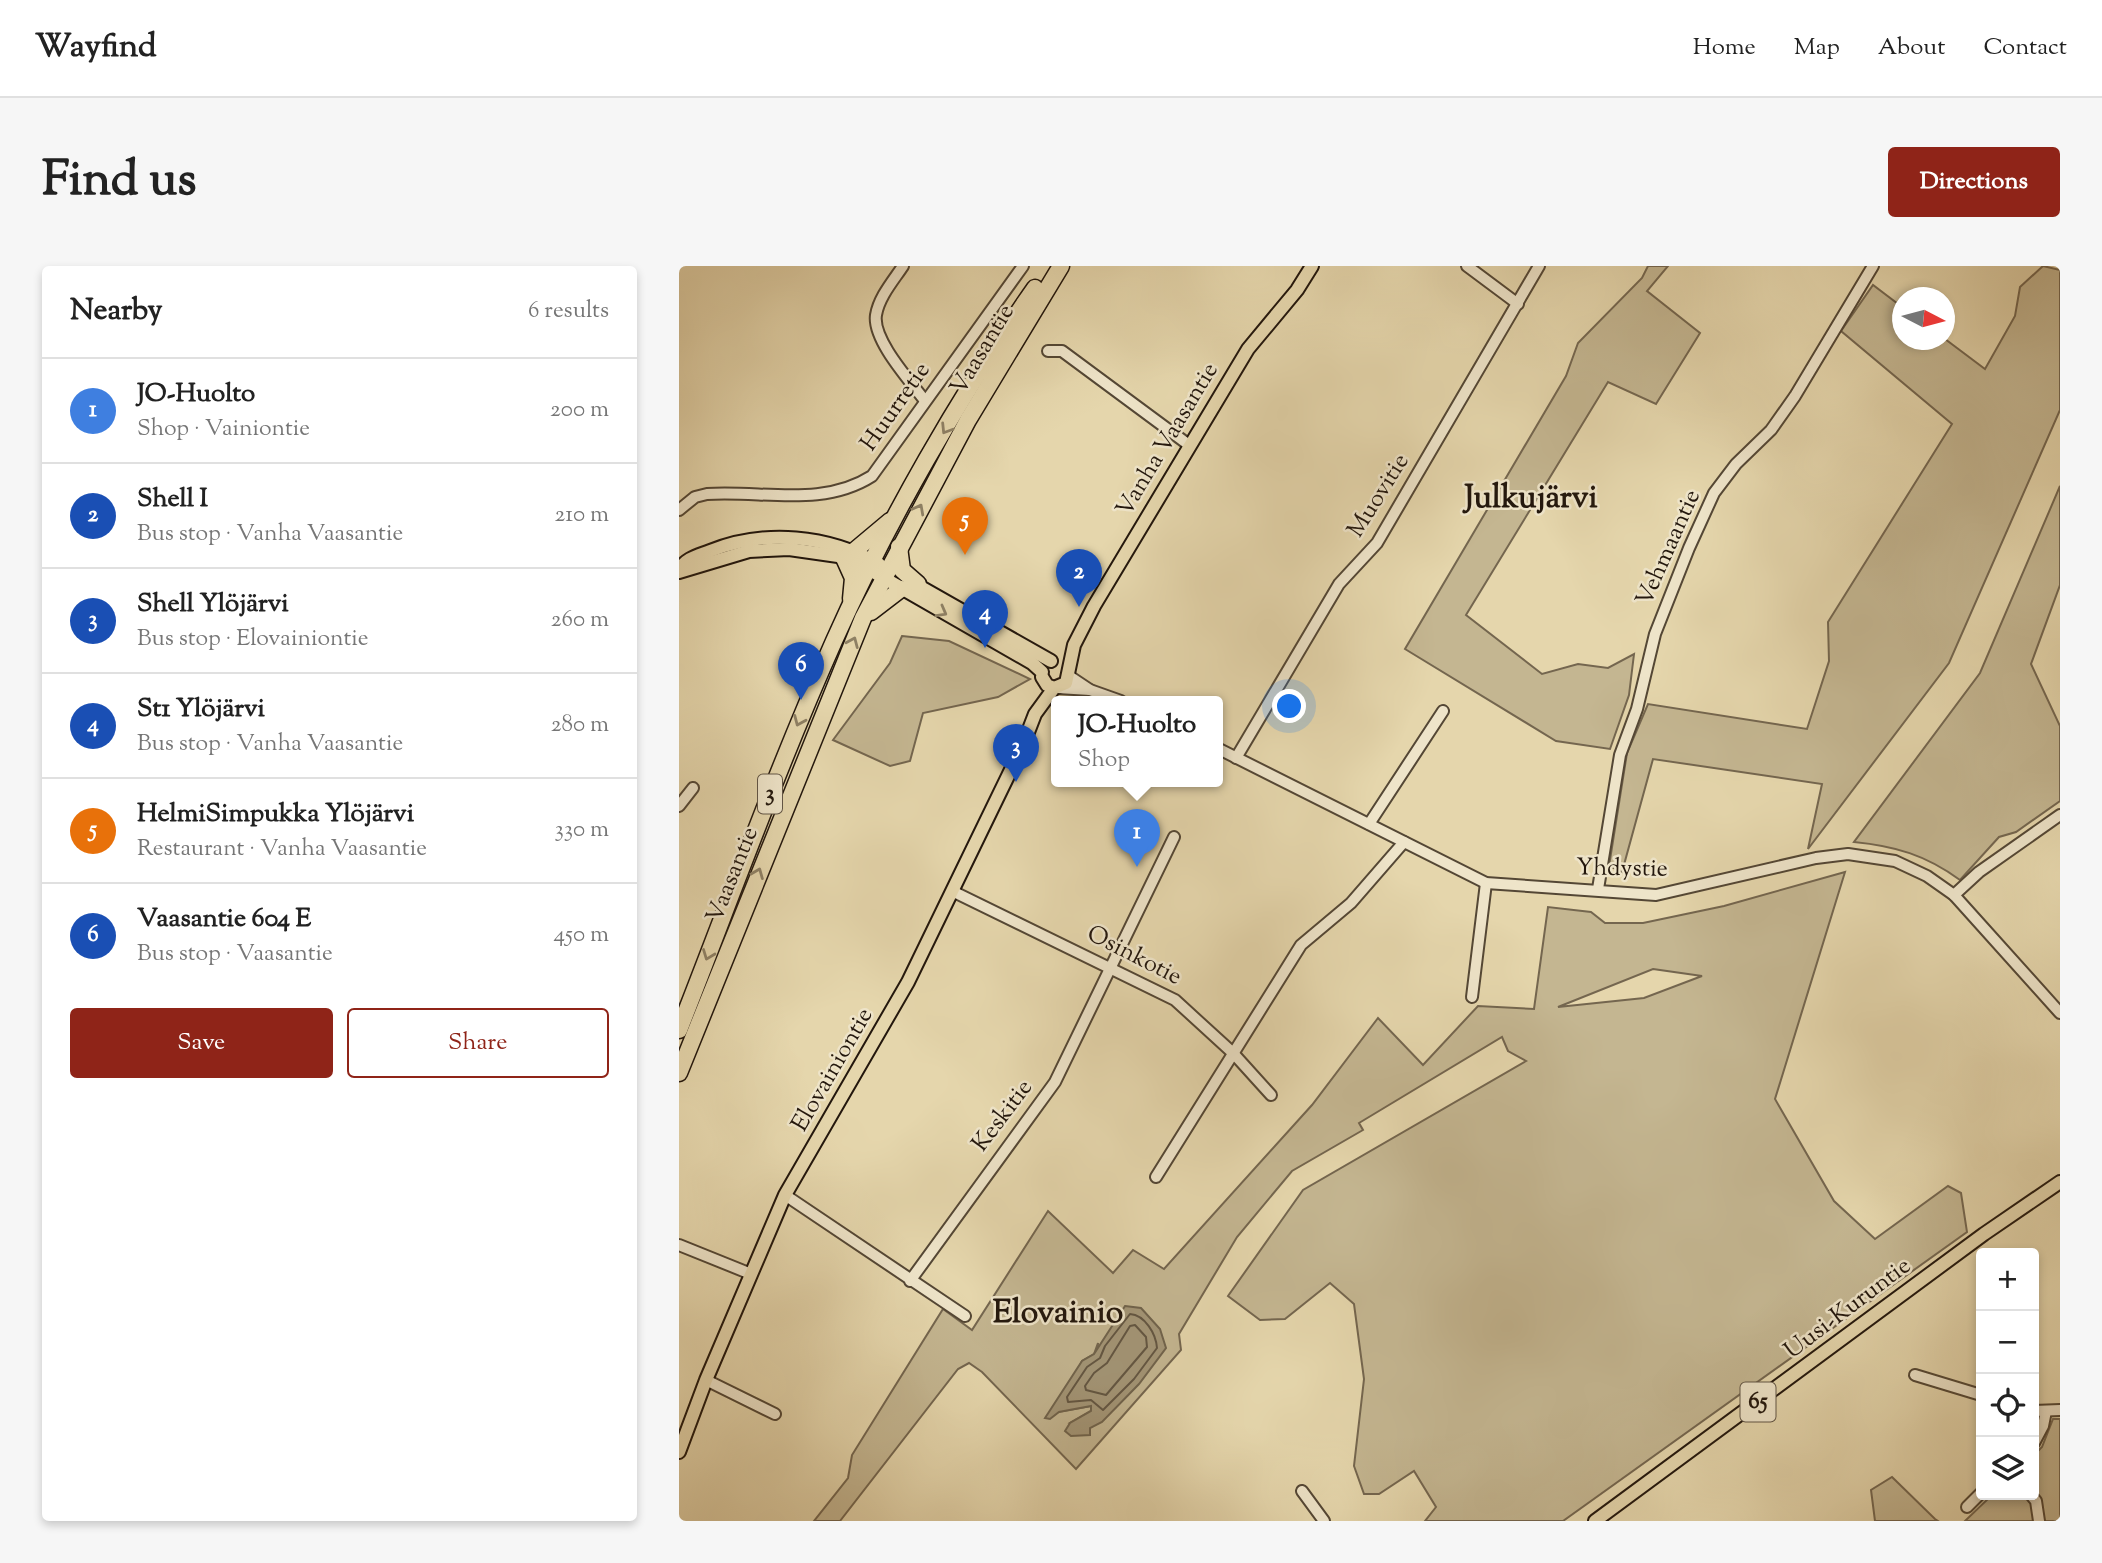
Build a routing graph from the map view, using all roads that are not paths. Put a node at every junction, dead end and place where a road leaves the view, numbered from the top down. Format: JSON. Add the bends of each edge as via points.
{"nodes":[{"id":1,"x":903,"y":266,"type":"edge"},
{"id":2,"x":1023,"y":266,"type":"edge"},
{"id":3,"x":1051,"y":266,"type":"edge"},
{"id":4,"x":1061,"y":266,"type":"edge"},
{"id":5,"x":1311,"y":266,"type":"edge"},
{"id":6,"x":1468,"y":266,"type":"edge"},
{"id":7,"x":1539,"y":266,"type":"edge"},
{"id":8,"x":1873,"y":266,"type":"edge"},
{"id":9,"x":1518,"y":304,"type":"junction"},
{"id":10,"x":1048,"y":351,"type":"dead end"},
{"id":11,"x":925,"y":401,"type":"junction"},
{"id":12,"x":1189,"y":445,"type":"junction"},
{"id":13,"x":679,"y":510,"type":"edge"},
{"id":14,"x":899,"y":512,"type":"junction"},
{"id":15,"x":899,"y":547,"type":"junction"},
{"id":16,"x":849,"y":555,"type":"junction"},
{"id":17,"x":878,"y":570,"type":"junction"},
{"id":18,"x":679,"y":571,"type":"edge"},
{"id":19,"x":918,"y":584,"type":"junction"},
{"id":20,"x":901,"y":589,"type":"junction"},
{"id":21,"x":848,"y":612,"type":"junction"},
{"id":22,"x":863,"y":618,"type":"junction"},
{"id":23,"x":1074,"y":645,"type":"junction"},
{"id":24,"x":1054,"y":661,"type":"junction"},
{"id":25,"x":1069,"y":673,"type":"junction"},
{"id":26,"x":1042,"y":675,"type":"junction"},
{"id":27,"x":1056,"y":688,"type":"junction"},
{"id":28,"x":1090,"y":690,"type":"junction"},
{"id":29,"x":1107,"y":696,"type":"edge"},
{"id":30,"x":1443,"y":711,"type":"dead end"},
{"id":31,"x":1035,"y":714,"type":"junction"},
{"id":32,"x":1223,"y":751,"type":"edge"},
{"id":33,"x":1236,"y":758,"type":"junction"},
{"id":34,"x":693,"y":788,"type":"dead end"},
{"id":35,"x":679,"y":806,"type":"edge"},
{"id":36,"x":2060,"y":815,"type":"edge"},
{"id":37,"x":1369,"y":824,"type":"junction"},
{"id":38,"x":1174,"y":837,"type":"dead end"},
{"id":39,"x":1404,"y":842,"type":"junction"},
{"id":40,"x":1486,"y":883,"type":"junction"},
{"id":41,"x":1598,"y":889,"type":"junction"},
{"id":42,"x":952,"y":891,"type":"junction"},
{"id":43,"x":1954,"y":895,"type":"junction"},
{"id":44,"x":1111,"y":966,"type":"junction"},
{"id":45,"x":1472,"y":998,"type":"dead end"},
{"id":46,"x":2060,"y":1013,"type":"edge"},
{"id":47,"x":679,"y":1030,"type":"edge"},
{"id":48,"x":1233,"y":1053,"type":"junction"},
{"id":49,"x":679,"y":1073,"type":"edge"},
{"id":50,"x":1271,"y":1095,"type":"dead end"},
{"id":51,"x":1156,"y":1177,"type":"dead end"},
{"id":52,"x":2060,"y":1182,"type":"edge"},
{"id":53,"x":785,"y":1195,"type":"junction"},
{"id":54,"x":679,"y":1245,"type":"edge"},
{"id":55,"x":751,"y":1274,"type":"junction"},
{"id":56,"x":910,"y":1280,"type":"junction"},
{"id":57,"x":965,"y":1316,"type":"dead end"},
{"id":58,"x":1915,"y":1375,"type":"dead end"},
{"id":59,"x":706,"y":1380,"type":"junction"},
{"id":60,"x":1976,"y":1393,"type":"edge"},
{"id":61,"x":2060,"y":1409,"type":"edge"},
{"id":62,"x":2046,"y":1411,"type":"junction"},
{"id":63,"x":2039,"y":1412,"type":"edge"},
{"id":64,"x":775,"y":1414,"type":"dead end"},
{"id":65,"x":2037,"y":1437,"type":"edge"},
{"id":66,"x":679,"y":1452,"type":"edge"},
{"id":67,"x":1302,"y":1492,"type":"dead end"},
{"id":68,"x":1976,"y":1498,"type":"edge"},
{"id":69,"x":2035,"y":1500,"type":"edge"},
{"id":70,"x":1967,"y":1507,"type":"dead end"},
{"id":71,"x":1324,"y":1521,"type":"edge"},
{"id":72,"x":1595,"y":1521,"type":"edge"},
{"id":73,"x":2039,"y":1521,"type":"edge"}],
"edges":[{"from":1,"to":11,"type":"street","via":[[879,307],[876,322],[888,350]]},
{"from":2,"to":11,"type":"street","name":"Huurretie"},
{"from":3,"to":14,"type":"highway","name":"Vaasantie","number":"3","one_way":true,"via":[[1003,333]]},
{"from":15,"to":4,"type":"highway","name":"Vaasantie","number":"3","one_way":true},
{"from":5,"to":12,"type":"main road","name":"Vanha Vaasantie","via":[[1248,349]]},
{"from":6,"to":9,"type":"street"},
{"from":7,"to":9,"type":"street","name":"Muovitie"},
{"from":8,"to":41,"type":"street","name":"Vehmaantie","via":[[1795,397],[1714,493],[1689,548],[1655,634],[1637,709],[1620,755]]},
{"from":9,"to":33,"type":"street","name":"Muovitie","via":[[1377,543],[1339,584]]},
{"from":10,"to":12,"type":"street","via":[[1062,351]]},
{"from":11,"to":13,"type":"street","name":"Huurretie","via":[[879,469],[854,486],[791,497],[707,494]]},
{"from":12,"to":23,"type":"main road","name":"Vanha Vaasantie"},
{"from":14,"to":16,"type":"highway"},
{"from":14,"to":17,"type":"highway","name":"Vaasantie","number":"3"},
{"from":15,"to":17,"type":"highway","name":"Vaasantie","number":"3"},
{"from":15,"to":19,"type":"highway","via":[[902,570]]},
{"from":16,"to":17,"type":"main road"},
{"from":16,"to":18,"type":"main road","via":[[789,548],[749,551]]},
{"from":16,"to":21,"type":"highway","via":[[853,578]]},
{"from":17,"to":19,"type":"main road"},
{"from":17,"to":20,"type":"main road"},
{"from":17,"to":21,"type":"highway","name":"Vaasantie","number":"3"},
{"from":17,"to":22,"type":"highway","name":"Vaasantie","number":"3"},
{"from":19,"to":24,"type":"main road"},
{"from":20,"to":22,"type":"highway"},
{"from":20,"to":26,"type":"main road","one_way":true,"via":[[1032,663]]},
{"from":21,"to":47,"type":"highway","name":"Vaasantie","number":"3","one_way":true,"via":[[792,737]]},
{"from":49,"to":22,"type":"highway","name":"Vaasantie","number":"3","one_way":true},
{"from":23,"to":24,"type":"main road","name":"Vanha Vaasantie"},
{"from":23,"to":25,"type":"main road","name":"Vanha Vaasantie"},
{"from":24,"to":25,"type":"main road"},
{"from":24,"to":26,"type":"main road","name":"Vanha Vaasantie"},
{"from":25,"to":27,"type":"main road","name":"Elovainiontie","via":[[1066,683]]},
{"from":25,"to":28,"type":"street"},
{"from":26,"to":27,"type":"main road"},
{"from":26,"to":31,"type":"main road","name":"Elovainiontie"},
{"from":27,"to":28,"type":"street"},
{"from":27,"to":31,"type":"main road","name":"Elovainiontie"},
{"from":28,"to":29,"type":"street"},
{"from":30,"to":37,"type":"street"},
{"from":31,"to":42,"type":"main road","name":"Elovainiontie"},
{"from":32,"to":33,"type":"street","name":"Yhdystie"},
{"from":33,"to":37,"type":"street","name":"Yhdystie"},
{"from":34,"to":35,"type":"street"},
{"from":36,"to":43,"type":"street"},
{"from":37,"to":39,"type":"street","name":"Yhdystie"},
{"from":38,"to":44,"type":"street","name":"Keskitie"},
{"from":39,"to":40,"type":"street","name":"Yhdystie"},
{"from":39,"to":48,"type":"street","via":[[1351,903],[1301,945]]},
{"from":40,"to":41,"type":"street","name":"Yhdystie"},
{"from":40,"to":45,"type":"street"},
{"from":41,"to":43,"type":"street","name":"Yhdystie","via":[[1656,895],[1848,854],[1895,861]]},
{"from":42,"to":44,"type":"street","name":"Osinkotie"},
{"from":42,"to":53,"type":"main road","name":"Elovainiontie","via":[[895,1006]]},
{"from":43,"to":46,"type":"street","name":"Yhdystie"},
{"from":44,"to":48,"type":"street","name":"Osinkotie","via":[[1175,1000]]},
{"from":44,"to":56,"type":"street","name":"Keskitie","via":[[1055,1082]]},
{"from":48,"to":50,"type":"street","name":"Osinkotie"},
{"from":48,"to":51,"type":"street"},
{"from":52,"to":72,"type":"main road","name":"Uusi-Kuruntie","number":"65"},
{"from":53,"to":55,"type":"main road","name":"Elovainiontie"},
{"from":53,"to":56,"type":"street"},
{"from":54,"to":55,"type":"street"},
{"from":55,"to":59,"type":"main road","name":"Elovainiontie"},
{"from":56,"to":57,"type":"street"},
{"from":58,"to":60,"type":"street"},
{"from":59,"to":64,"type":"street"},
{"from":59,"to":66,"type":"main road","name":"Elovainiontie"},
{"from":61,"to":62,"type":"street"},
{"from":62,"to":63,"type":"street"},
{"from":62,"to":65,"type":"street"},
{"from":67,"to":71,"type":"street"},
{"from":68,"to":70,"type":"street"},
{"from":69,"to":73,"type":"street"}]}
